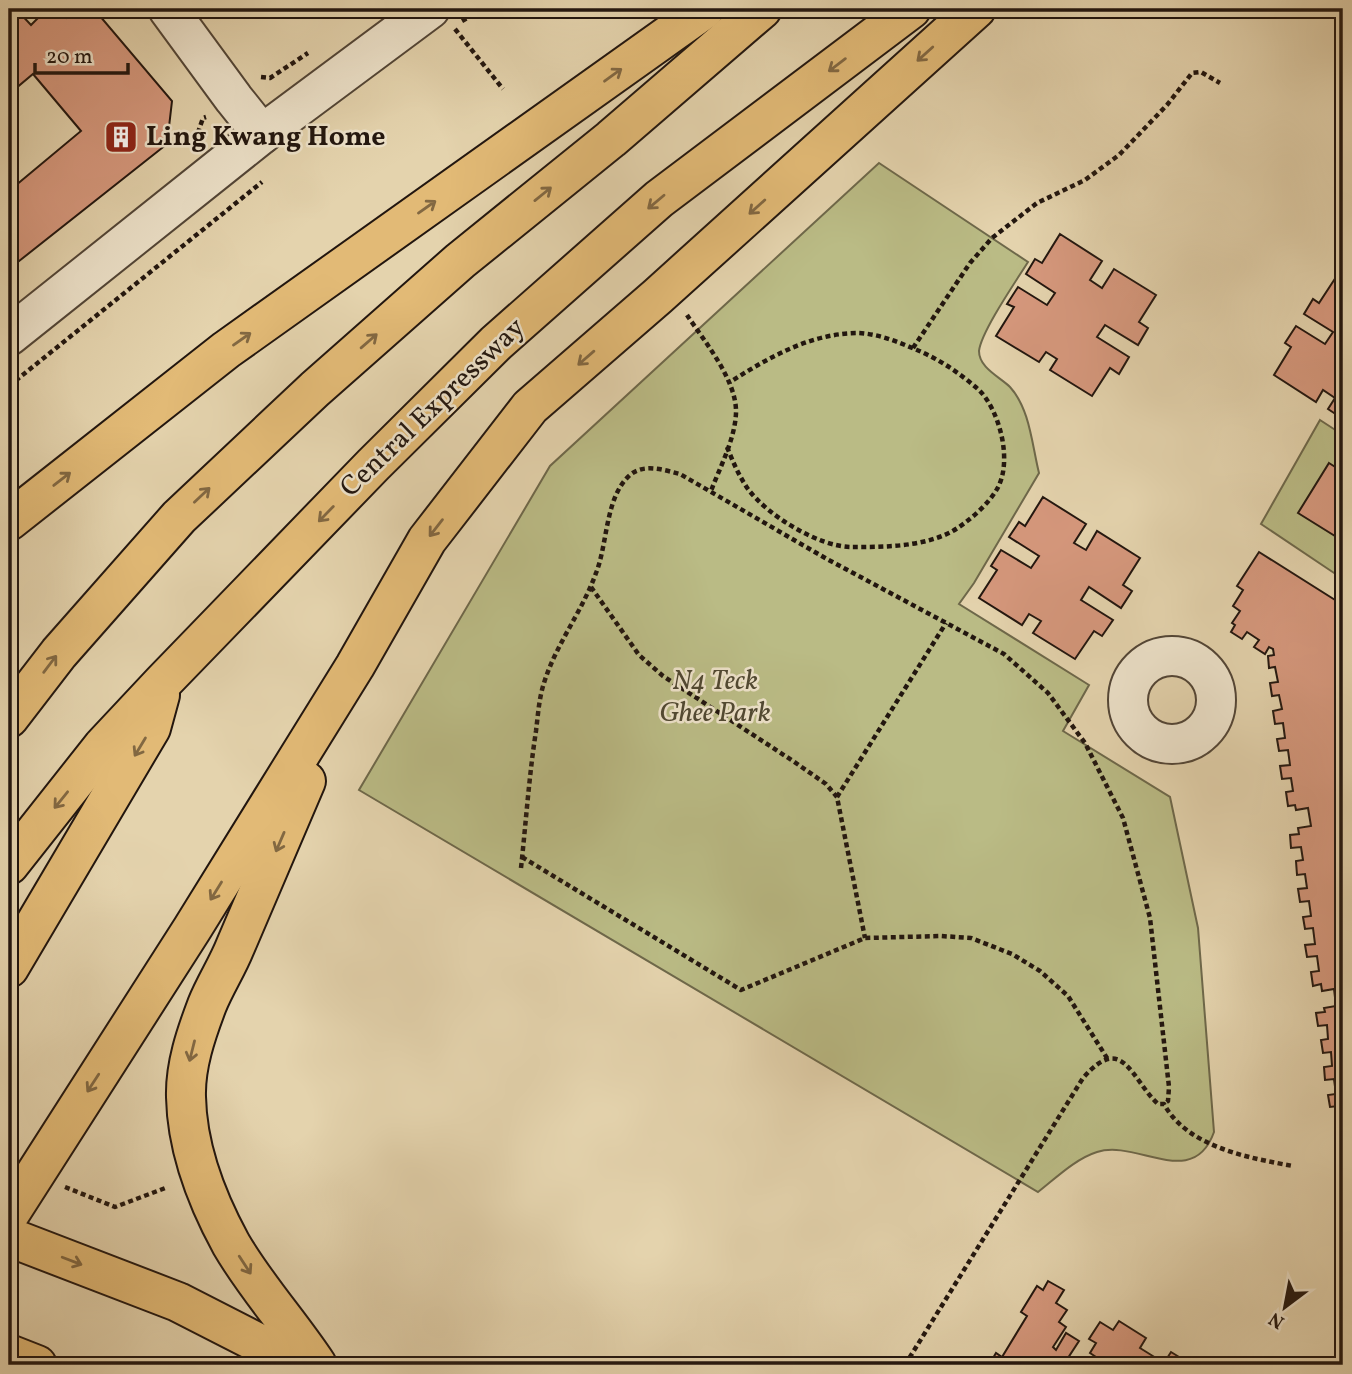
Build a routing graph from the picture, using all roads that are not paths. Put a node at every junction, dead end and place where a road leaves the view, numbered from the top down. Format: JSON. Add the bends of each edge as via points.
{"nodes":[{"id":1,"x":168,"y":9,"type":"edge"},
{"id":2,"x":430,"y":9,"type":"edge"},
{"id":3,"x":705,"y":9,"type":"edge"},
{"id":4,"x":762,"y":9,"type":"edge"},
{"id":5,"x":911,"y":9,"type":"edge"},
{"id":6,"x":976,"y":9,"type":"edge"},
{"id":7,"x":262,"y":134,"type":"junction"},
{"id":8,"x":9,"y":336,"type":"edge"},
{"id":9,"x":9,"y":521,"type":"edge"},
{"id":10,"x":355,"y":666,"type":"junction"},
{"id":11,"x":162,"y":683,"type":"junction"},
{"id":12,"x":9,"y":719,"type":"edge"},
{"id":13,"x":9,"y":865,"type":"edge"},
{"id":14,"x":9,"y":968,"type":"edge"},
{"id":15,"x":9,"y":1215,"type":"edge"},
{"id":16,"x":9,"y":1237,"type":"edge"},
{"id":17,"x":9,"y":1354,"type":"edge"},
{"id":18,"x":37,"y":1365,"type":"edge"},
{"id":19,"x":301,"y":1365,"type":"edge"},
{"id":20,"x":317,"y":1365,"type":"edge"}],
"edges":[{"from":1,"to":7,"type":"street"},
{"from":2,"to":7,"type":"street"},
{"from":9,"to":3,"type":"main road","one_way":true,"via":[[226,350]]},
{"from":12,"to":4,"type":"main road","one_way":true,"via":[[59,653],[179,517],[460,261]]},
{"from":5,"to":11,"type":"main road","name":"Central Expressway","one_way":true,"via":[[659,199],[496,344]]},
{"from":6,"to":10,"type":"main road","one_way":true,"via":[[530,407],[427,540]]},
{"from":7,"to":8,"type":"street"},
{"from":10,"to":15,"type":"main road","one_way":true},
{"from":10,"to":20,"type":"main road","one_way":true,"via":[[208,1003],[188,1070],[186,1097],[189,1130],[212,1204],[232,1244]]},
{"from":11,"to":13,"type":"main road","name":"Central Expressway","one_way":true,"via":[[103,746]]},
{"from":11,"to":14,"type":"main road","one_way":true,"via":[[151,728]]},
{"from":16,"to":19,"type":"main road","one_way":true,"via":[[178,1302]]},
{"from":17,"to":18,"type":"main road"}]}
